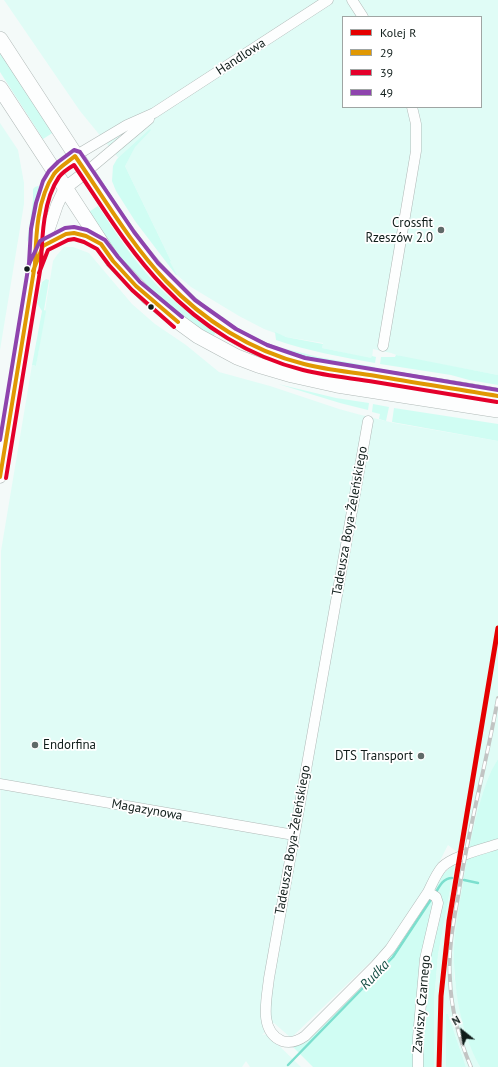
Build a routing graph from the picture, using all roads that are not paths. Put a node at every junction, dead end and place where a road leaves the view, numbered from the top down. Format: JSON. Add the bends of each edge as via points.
{"nodes":[{"id":1,"x":328,"y":0,"type":"edge"},
{"id":2,"x":352,"y":0,"type":"edge"},
{"id":3,"x":362,"y":16,"type":"edge"},
{"id":4,"x":0,"y":39,"type":"edge"},
{"id":5,"x":0,"y":88,"type":"edge"},
{"id":6,"x":412,"y":108,"type":"edge"},
{"id":7,"x":154,"y":113,"type":"junction"},
{"id":8,"x":75,"y":156,"type":"junction"},
{"id":9,"x":55,"y":172,"type":"junction"},
{"id":10,"x":86,"y":172,"type":"junction"},
{"id":11,"x":65,"y":188,"type":"junction"},
{"id":12,"x":101,"y":244,"type":"junction"},
{"id":13,"x":43,"y":246,"type":"junction"},
{"id":14,"x":35,"y":264,"type":"junction"},
{"id":15,"x":383,"y":346,"type":"dead end"},
{"id":16,"x":498,"y":396,"type":"edge"},
{"id":17,"x":498,"y":410,"type":"edge"},
{"id":18,"x":368,"y":421,"type":"dead end"},
{"id":19,"x":0,"y":477,"type":"edge"},
{"id":20,"x":0,"y":784,"type":"edge"},
{"id":21,"x":294,"y":835,"type":"junction"},
{"id":22,"x":498,"y":844,"type":"edge"},
{"id":23,"x":431,"y":894,"type":"junction"},
{"id":24,"x":418,"y":1067,"type":"edge"}],
"edges":[{"from":1,"to":7,"type":"street","name":"Handlowa"},
{"from":2,"to":3,"type":"street"},
{"from":4,"to":8,"type":"main road"},
{"from":5,"to":9,"type":"main road"},
{"from":6,"to":15,"type":"street","via":[[416,124],[416,151]]},
{"from":7,"to":8,"type":"street","name":"Handlowa","via":[[127,125]]},
{"from":7,"to":10,"type":"street","name":"Handlowa"},
{"from":8,"to":9,"type":"street"},
{"from":8,"to":10,"type":"main road"},
{"from":9,"to":11,"type":"main road"},
{"from":9,"to":14,"type":"street","via":[[43,201],[35,242]]},
{"from":10,"to":11,"type":"street"},
{"from":10,"to":16,"type":"main road","via":[[125,231],[166,281],[201,312],[243,340],[282,357],[332,370]]},
{"from":11,"to":12,"type":"main road"},
{"from":11,"to":13,"type":"street"},
{"from":12,"to":13,"type":"street","via":[[74,233],[66,234]]},
{"from":12,"to":17,"type":"main road","via":[[120,269],[162,309],[198,336],[237,357],[314,380]]},
{"from":13,"to":14,"type":"street"},
{"from":14,"to":19,"type":"street"},
{"from":18,"to":21,"type":"street","name":"Tadeusza Boya-Żeleńskiego"},
{"from":20,"to":21,"type":"street","name":"Magazynowa"},
{"from":21,"to":23,"type":"street","name":"Tadeusza Boya-Żeleńskiego","via":[[266,1008],[270,1030],[283,1041],[296,1041],[305,1036],[375,966]]},
{"from":22,"to":23,"type":"street","name":"Zawiszy Czarnego","via":[[447,863],[439,871]]},
{"from":23,"to":24,"type":"street","name":"Zawiszy Czarnego","via":[[438,903],[427,944],[421,989]]}]}
